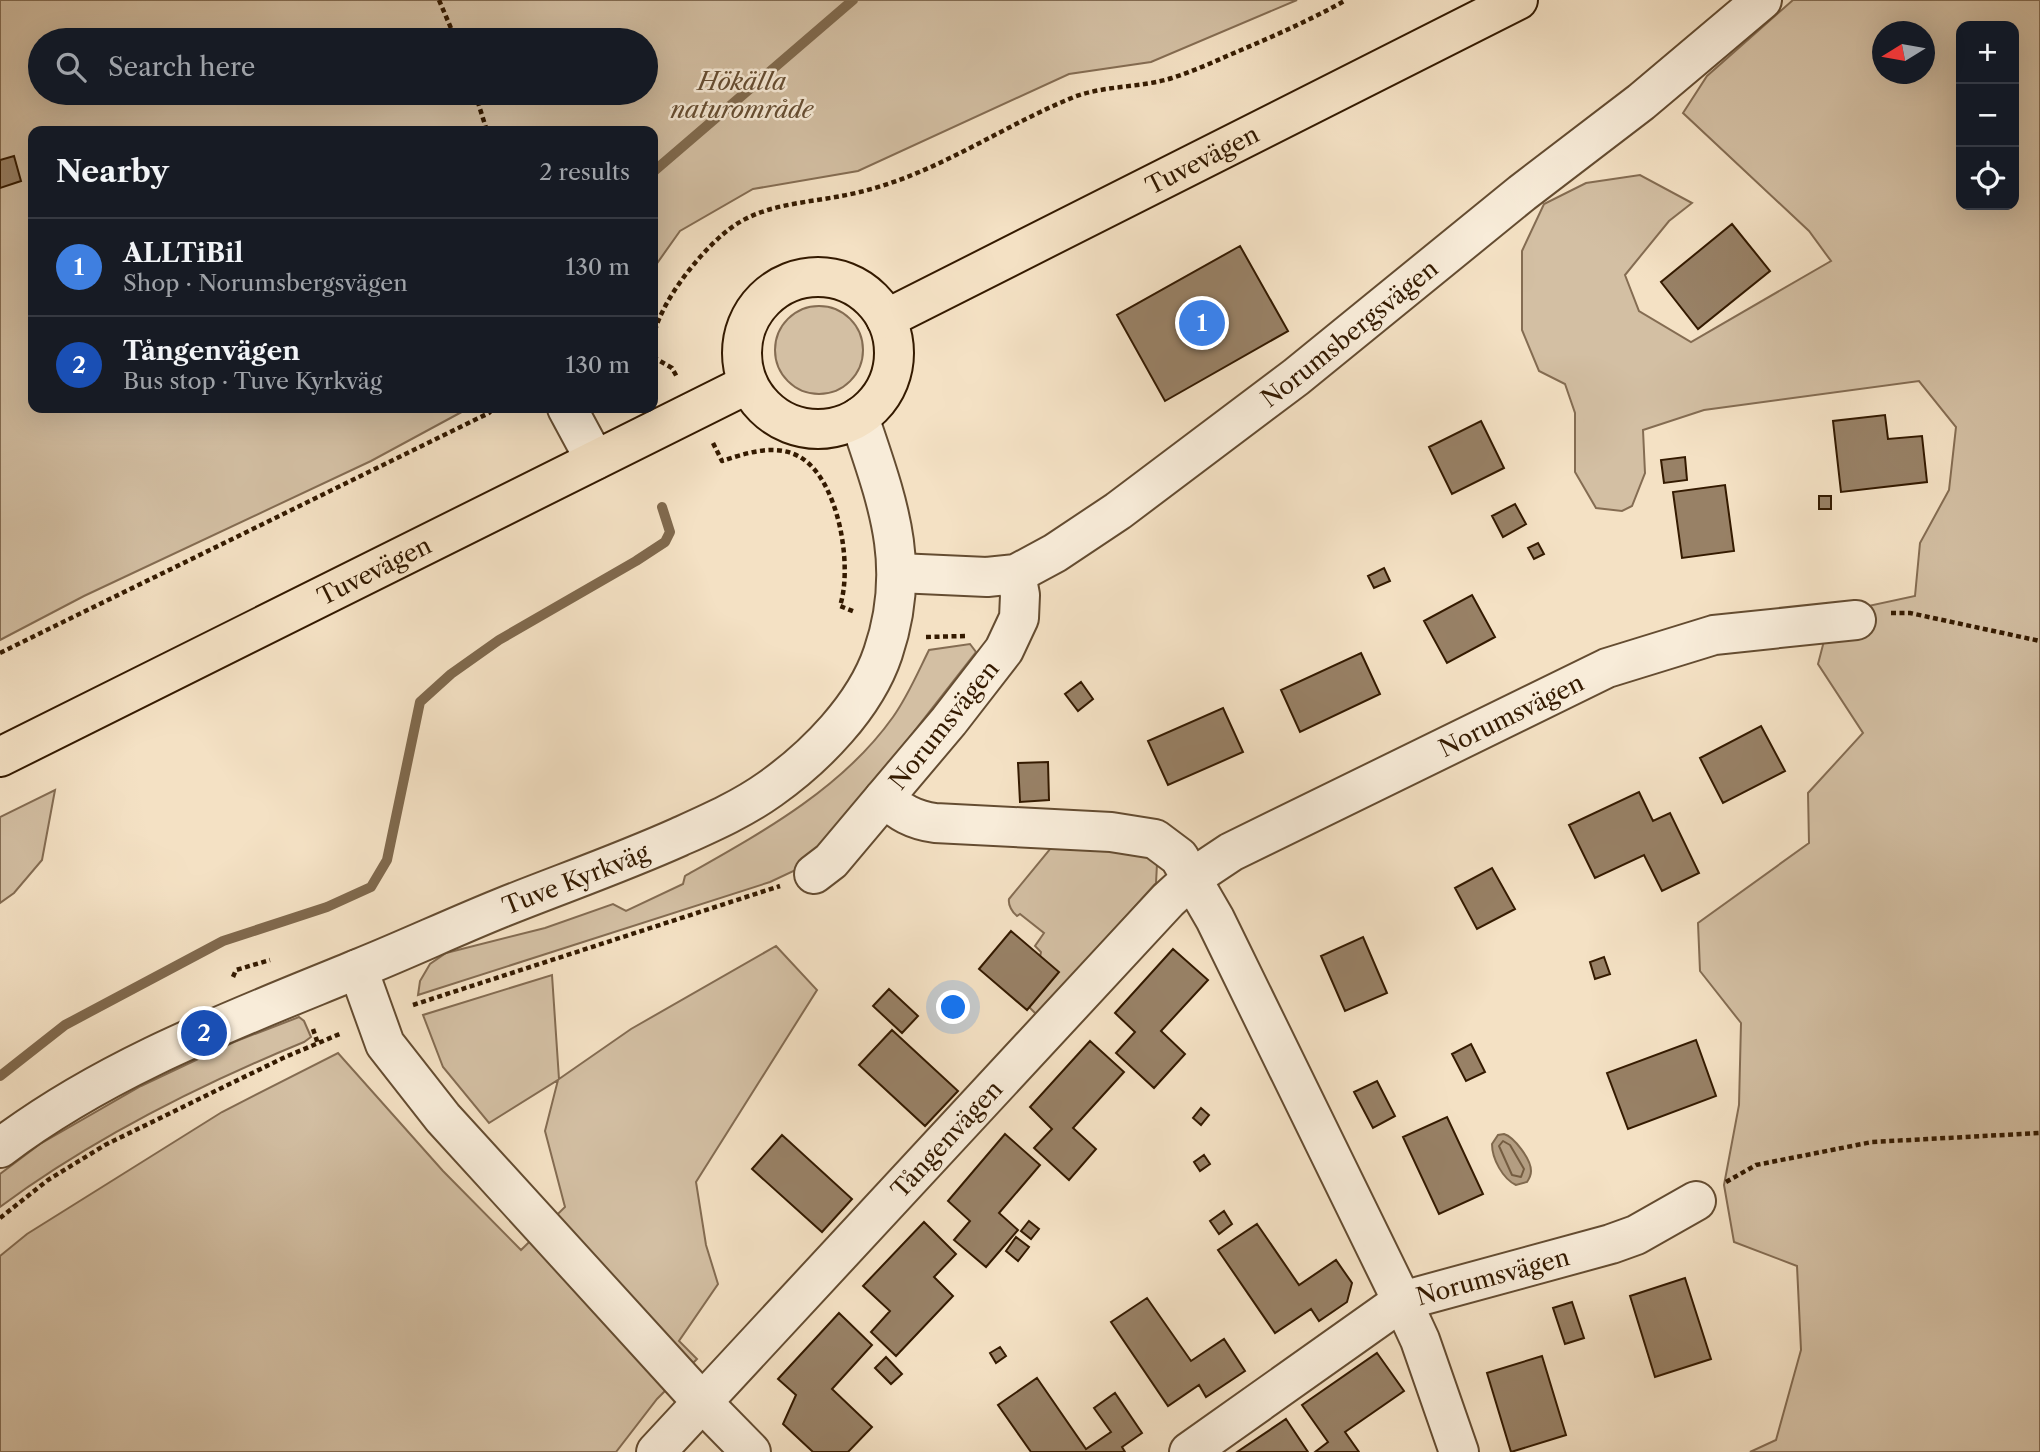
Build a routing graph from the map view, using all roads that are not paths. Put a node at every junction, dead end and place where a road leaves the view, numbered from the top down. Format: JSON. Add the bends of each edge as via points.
{"nodes":[{"id":1,"x":1518,"y":0,"type":"edge"},
{"id":2,"x":1762,"y":0,"type":"edge"},
{"id":3,"x":886,"y":319,"type":"junction"},
{"id":4,"x":748,"y":384,"type":"junction"},
{"id":5,"x":570,"y":413,"type":"edge"},
{"id":6,"x":859,"y":417,"type":"junction"},
{"id":7,"x":595,"y":460,"type":"junction"},
{"id":8,"x":898,"y":573,"type":"junction"},
{"id":9,"x":1016,"y":574,"type":"junction"},
{"id":10,"x":1856,"y":620,"type":"road end"},
{"id":11,"x":0,"y":757,"type":"edge"},
{"id":12,"x":884,"y":798,"type":"junction"},
{"id":13,"x":814,"y":874,"type":"dead end"},
{"id":14,"x":1192,"y":878,"type":"junction"},
{"id":15,"x":358,"y":969,"type":"junction"},
{"id":16,"x":0,"y":1148,"type":"edge"},
{"id":17,"x":1696,"y":1200,"type":"road end"},
{"id":18,"x":1402,"y":1301,"type":"junction"},
{"id":19,"x":703,"y":1403,"type":"junction"},
{"id":20,"x":656,"y":1452,"type":"edge"},
{"id":21,"x":751,"y":1452,"type":"edge"},
{"id":22,"x":1189,"y":1452,"type":"edge"},
{"id":23,"x":1459,"y":1452,"type":"edge"}],
"edges":[{"from":1,"to":3,"type":"main road","name":"Tuvevägen"},
{"from":2,"to":9,"type":"street","name":"Norumsbergsvägen","via":[[1296,377],[1118,511]]},
{"from":3,"to":4,"type":"main road","via":[[875,302],[842,280],[804,277],[785,283],[768,294],[746,326],[742,365]]},
{"from":3,"to":6,"type":"main road","via":[[894,355],[891,373],[873,406]]},
{"from":4,"to":6,"type":"main road","via":[[757,400],[787,423],[823,429]]},
{"from":4,"to":7,"type":"main road","name":"Tuvevägen"},
{"from":5,"to":7,"type":"street"},
{"from":6,"to":8,"type":"street","name":"Tuve Kyrkväg","via":[[894,533]]},
{"from":7,"to":11,"type":"main road","name":"Tuvevägen"},
{"from":8,"to":9,"type":"street","name":"Norumsbergsvägen"},
{"from":8,"to":15,"type":"street","name":"Tuve Kyrkväg","via":[[882,657],[847,717],[808,761],[719,819]]},
{"from":9,"to":12,"type":"street","name":"Norumsvägen","via":[[1019,618],[1004,650]]},
{"from":10,"to":14,"type":"street","name":"Norumsvägen","via":[[1714,635],[1607,668],[1231,852]]},
{"from":12,"to":13,"type":"street","via":[[831,861]]},
{"from":12,"to":14,"type":"street","name":"Norumsvägen","via":[[916,820],[934,823],[1111,832],[1155,839],[1179,857]]},
{"from":14,"to":18,"type":"street","name":"Norumsvägen"},
{"from":14,"to":19,"type":"street","name":"Tångenvägen"},
{"from":15,"to":16,"type":"street","name":"Tuve Kyrkväg","via":[[129,1066]]},
{"from":15,"to":19,"type":"street","via":[[385,1044],[443,1118]]},
{"from":17,"to":18,"type":"street","name":"Norumsvägen","via":[[1636,1236]]},
{"from":18,"to":22,"type":"street"},
{"from":18,"to":23,"type":"street","name":"Norumsvägen"},
{"from":19,"to":20,"type":"street","name":"Tångenvägen"},
{"from":19,"to":21,"type":"street"}]}
